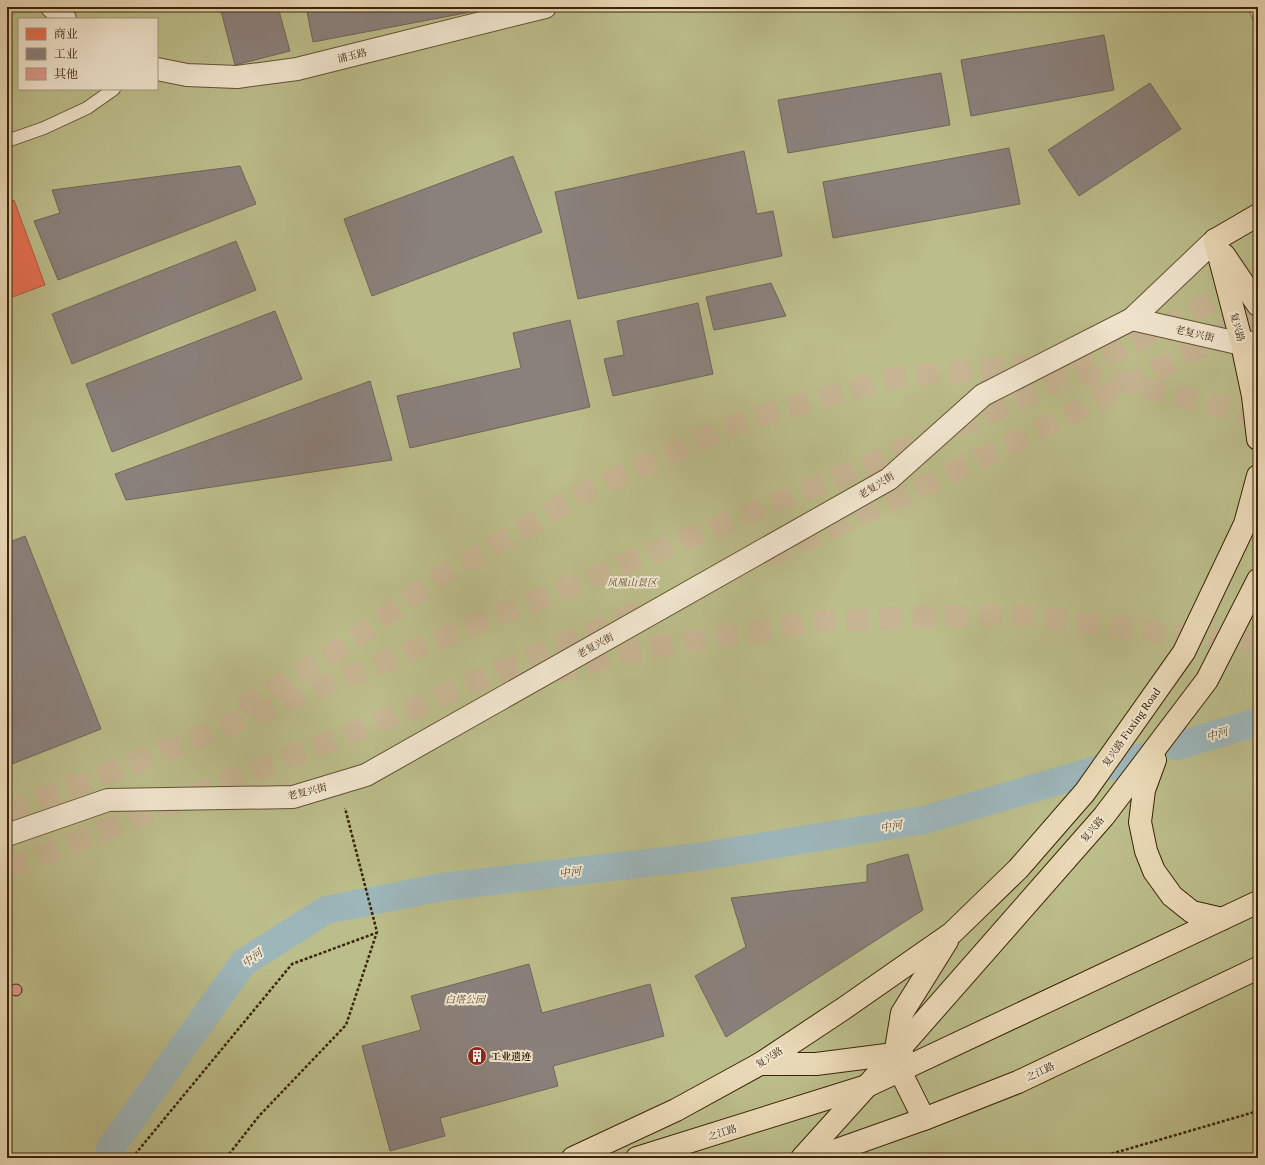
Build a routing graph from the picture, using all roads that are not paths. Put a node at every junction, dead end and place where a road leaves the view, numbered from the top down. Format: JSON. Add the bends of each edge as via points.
{"nodes":[{"id":1,"x":545,"y":7,"type":"edge"},
{"id":2,"x":158,"y":69,"type":"edge"},
{"id":3,"x":113,"y":90,"type":"edge"},
{"id":4,"x":7,"y":141,"type":"edge"},
{"id":5,"x":1258,"y":215,"type":"edge"},
{"id":6,"x":1215,"y":240,"type":"junction"},
{"id":7,"x":1258,"y":305,"type":"edge"},
{"id":8,"x":1132,"y":319,"type":"junction"},
{"id":9,"x":1250,"y":343,"type":"edge"},
{"id":10,"x":1258,"y":439,"type":"edge"},
{"id":11,"x":1258,"y":476,"type":"edge"},
{"id":12,"x":1258,"y":580,"type":"edge"},
{"id":13,"x":1165,"y":735,"type":"junction"},
{"id":14,"x":1085,"y":792,"type":"joint"},
{"id":15,"x":7,"y":835,"type":"edge"},
{"id":16,"x":1258,"y":902,"type":"edge"},
{"id":17,"x":1222,"y":919,"type":"junction"},
{"id":18,"x":952,"y":933,"type":"junction"},
{"id":19,"x":1258,"y":968,"type":"edge"},
{"id":20,"x":897,"y":1063,"type":"junction"},
{"id":21,"x":760,"y":1064,"type":"junction"},
{"id":22,"x":867,"y":1086,"type":"junction"},
{"id":23,"x":924,"y":1119,"type":"junction"},
{"id":24,"x":573,"y":1158,"type":"edge"},
{"id":25,"x":637,"y":1158,"type":"edge"},
{"id":26,"x":802,"y":1158,"type":"edge"},
{"id":27,"x":814,"y":1158,"type":"edge"}],
"edges":[{"from":1,"to":2,"type":"street","name":"浦玉路","via":[[297,69],[237,77]]},
{"from":3,"to":4,"type":"lane","via":[[88,108]]},
{"from":5,"to":6,"type":"main road"},
{"from":6,"to":7,"type":"main road"},
{"from":6,"to":8,"type":"street","name":"老复兴街"},
{"from":6,"to":9,"type":"main road","name":"复兴路"},
{"from":8,"to":9,"type":"street","name":"老复兴街"},
{"from":8,"to":15,"type":"street","name":"老复兴街","via":[[983,395],[890,479],[366,774],[293,797],[108,800]]},
{"from":9,"to":10,"type":"main road","name":"复兴路"},
{"from":11,"to":14,"type":"main road","name":"复兴路 Fuxing Road","via":[[1245,524],[1184,652]]},
{"from":12,"to":13,"type":"main road","name":"复兴路","via":[[1207,680]]},
{"from":13,"to":17,"type":"main road","via":[[1144,790],[1140,822],[1146,851],[1154,871],[1172,896],[1192,912]]},
{"from":13,"to":20,"type":"main road","name":"复兴路","via":[[1104,816]]},
{"from":14,"to":18,"type":"main road","name":"复兴路","via":[[1018,869]]},
{"from":16,"to":17,"type":"main road"},
{"from":17,"to":20,"type":"main road","via":[[984,1031]]},
{"from":18,"to":20,"type":"main road","name":"复兴路","via":[[902,1014]]},
{"from":18,"to":21,"type":"main road","name":"复兴路"},
{"from":19,"to":23,"type":"main road","name":"之江路","via":[[1018,1082]]},
{"from":20,"to":21,"type":"main road"},
{"from":20,"to":22,"type":"main road","name":"复兴路"},
{"from":20,"to":23,"type":"main road"},
{"from":21,"to":24,"type":"main road","name":"复兴路","via":[[676,1110]]},
{"from":22,"to":25,"type":"main road","name":"之江路"},
{"from":22,"to":26,"type":"main road","name":"复兴路"},
{"from":23,"to":27,"type":"main road","name":"之江路"}]}
